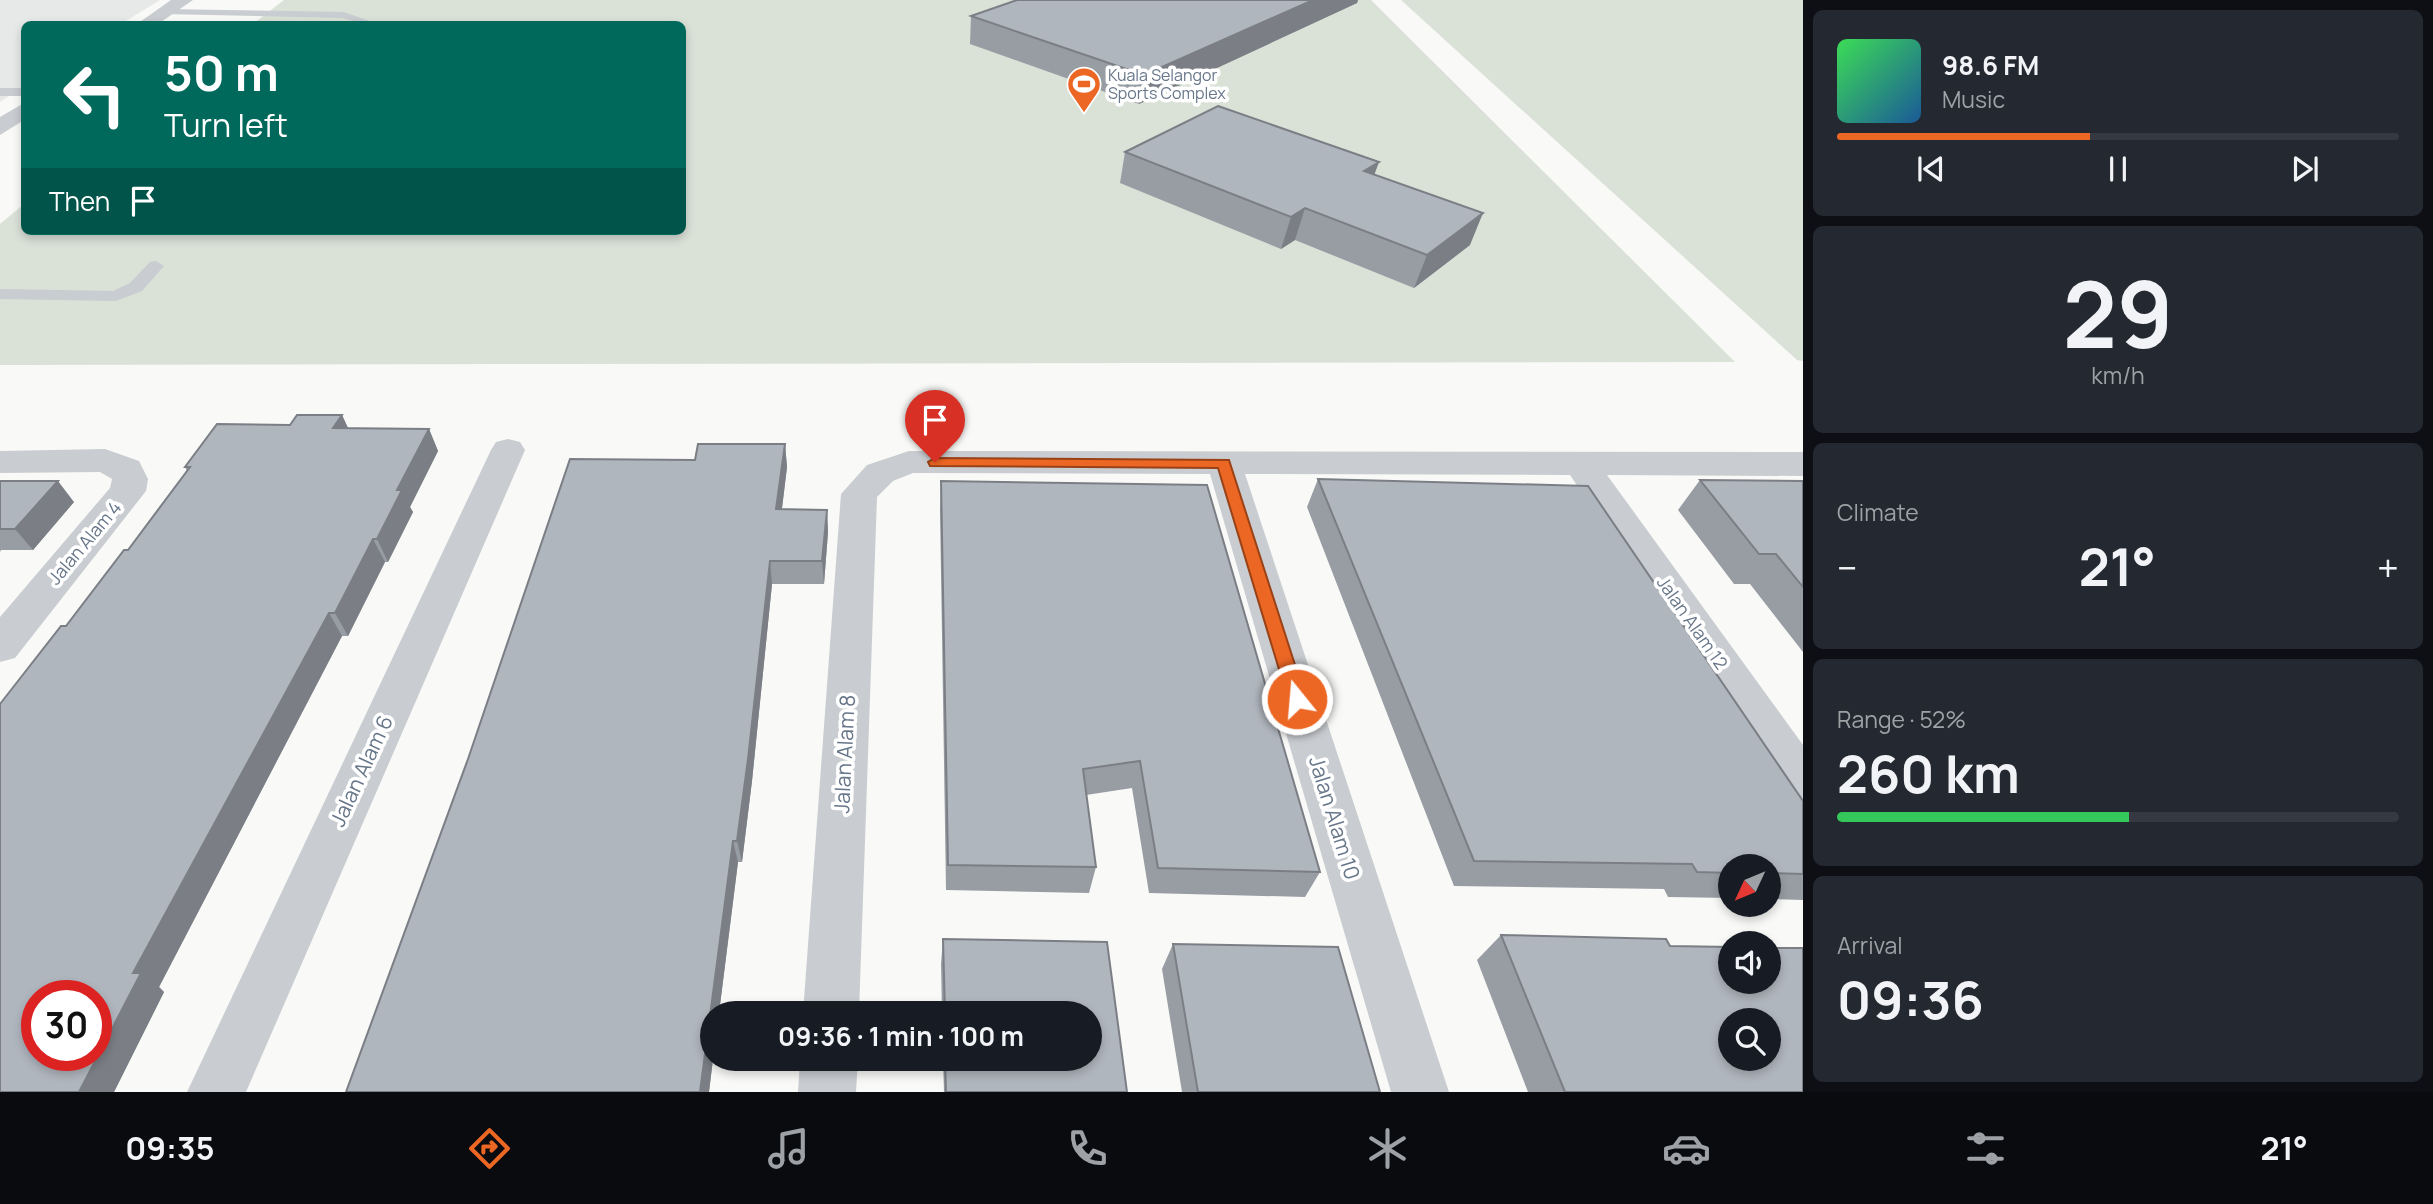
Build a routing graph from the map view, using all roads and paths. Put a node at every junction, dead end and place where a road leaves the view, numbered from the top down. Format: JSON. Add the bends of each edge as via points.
{"nodes":[{"id":1,"x":190,"y":4,"type":"edge"},
{"id":2,"x":166,"y":18,"type":"edge"},
{"id":3,"x":363,"y":21,"type":"edge"},
{"id":4,"x":0,"y":92,"type":"edge"},
{"id":5,"x":21,"y":104,"type":"edge"},
{"id":6,"x":21,"y":109,"type":"edge"},
{"id":7,"x":0,"y":128,"type":"edge"},
{"id":8,"x":156,"y":266,"type":"dead end"},
{"id":9,"x":0,"y":294,"type":"edge"},
{"id":10,"x":508,"y":450,"type":"dead end"},
{"id":11,"x":0,"y":462,"type":"edge"},
{"id":12,"x":1224,"y":463,"type":"junction"},
{"id":13,"x":1580,"y":463,"type":"junction"},
{"id":14,"x":1803,"y":464,"type":"edge"},
{"id":15,"x":0,"y":646,"type":"edge"},
{"id":16,"x":1803,"y":783,"type":"edge"},
{"id":17,"x":832,"y":1001,"type":"edge"},
{"id":18,"x":828,"y":1071,"type":"edge"},
{"id":19,"x":216,"y":1092,"type":"edge"},
{"id":20,"x":827,"y":1092,"type":"edge"},
{"id":21,"x":1420,"y":1092,"type":"edge"}],
"edges":[{"from":1,"to":2,"type":"street"},
{"from":1,"to":3,"type":"lane","via":[[344,15]]},
{"from":4,"to":5,"type":"lane"},
{"from":6,"to":7,"type":"street"},
{"from":8,"to":9,"type":"lane","via":[[136,287],[117,296]]},
{"from":10,"to":19,"type":"street","name":"Jalan Alam 6"},
{"from":11,"to":15,"type":"street","name":"Jalan Alam 4","via":[[105,460],[126,469],[130,479],[128,491]]},
{"from":12,"to":13,"type":"street"},
{"from":12,"to":17,"type":"street","name":"Jalan Alam 8","via":[[909,462],[880,473],[859,494]]},
{"from":12,"to":21,"type":"street","name":"Jalan Alam 10"},
{"from":13,"to":14,"type":"street"},
{"from":13,"to":16,"type":"street","name":"Jalan Alam 12"},
{"from":18,"to":20,"type":"street"}]}
